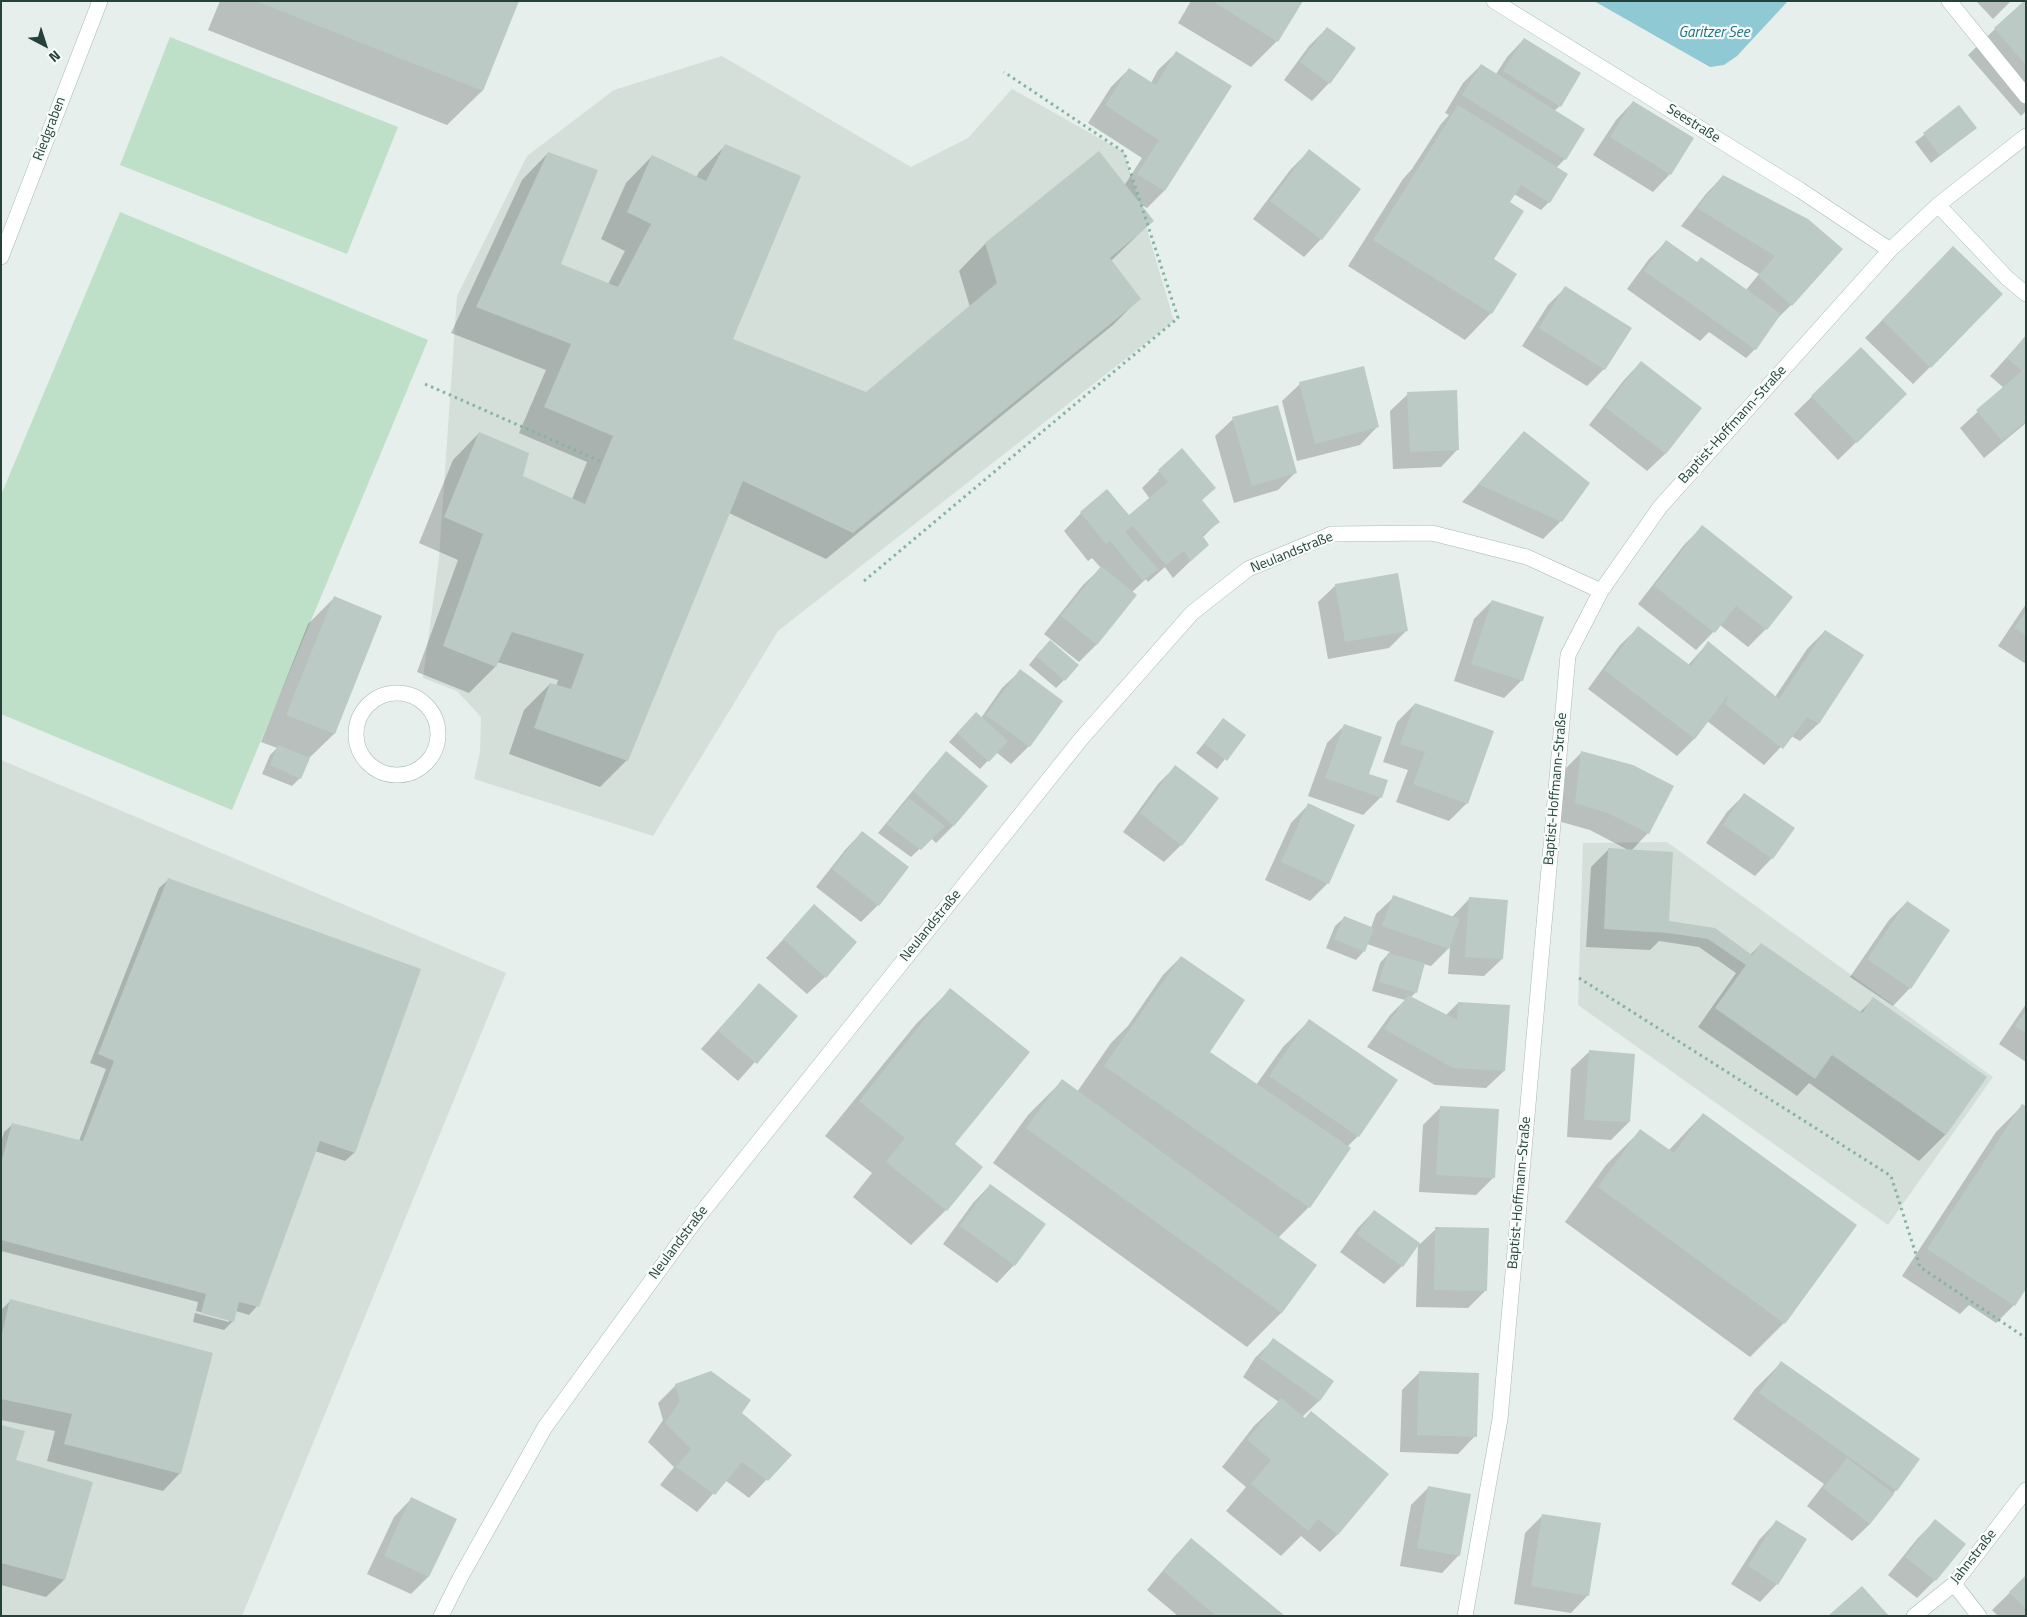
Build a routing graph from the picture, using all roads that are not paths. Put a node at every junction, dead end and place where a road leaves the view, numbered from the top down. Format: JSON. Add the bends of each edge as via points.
{"nodes":[{"id":1,"x":100,"y":1,"type":"edge"},
{"id":2,"x":1494,"y":1,"type":"edge"},
{"id":3,"x":1948,"y":1,"type":"edge"},
{"id":4,"x":2026,"y":96,"type":"edge"},
{"id":5,"x":2026,"y":136,"type":"edge"},
{"id":6,"x":1938,"y":205,"type":"junction"},
{"id":7,"x":1890,"y":250,"type":"junction"},
{"id":8,"x":1,"y":257,"type":"edge"},
{"id":9,"x":2026,"y":294,"type":"edge"},
{"id":10,"x":1601,"y":591,"type":"junction"},
{"id":11,"x":387,"y":693,"type":"joint"},
{"id":12,"x":2026,"y":1490,"type":"edge"},
{"id":13,"x":1954,"y":1584,"type":"junction"},
{"id":14,"x":441,"y":1616,"type":"edge"},
{"id":15,"x":1465,"y":1616,"type":"edge"},
{"id":16,"x":1914,"y":1616,"type":"edge"},
{"id":17,"x":1979,"y":1616,"type":"edge"}],
"edges":[{"from":1,"to":8,"type":"street","name":"Riedgraben"},
{"from":2,"to":7,"type":"street","name":"Seestraße","via":[[1800,190]]},
{"from":3,"to":4,"type":"street"},
{"from":5,"to":6,"type":"street","name":"Baptist-Hoffmann-Straße"},
{"from":6,"to":7,"type":"street","name":"Baptist-Hoffmann-Straße"},
{"from":6,"to":9,"type":"street"},
{"from":7,"to":10,"type":"street","name":"Baptist-Hoffmann-Straße","via":[[1660,507]]},
{"from":10,"to":14,"type":"street","name":"Neulandstraße","via":[[1527,557],[1432,532],[1332,534],[1248,569],[1192,613],[1082,739],[695,1220],[544,1427]]},
{"from":10,"to":15,"type":"street","name":"Baptist-Hoffmann-Straße","via":[[1568,654],[1500,1419]]},
{"from":11,"to":11,"type":"street","via":[[364,710],[356,728],[356,742],[362,756],[378,771],[391,775],[406,774],[426,764],[435,752],[439,733],[436,718],[417,697],[403,692]]},
{"from":12,"to":13,"type":"street","name":"Jahnstraße"},
{"from":13,"to":16,"type":"street","name":"Jahnstraße"},
{"from":13,"to":17,"type":"street"}]}
